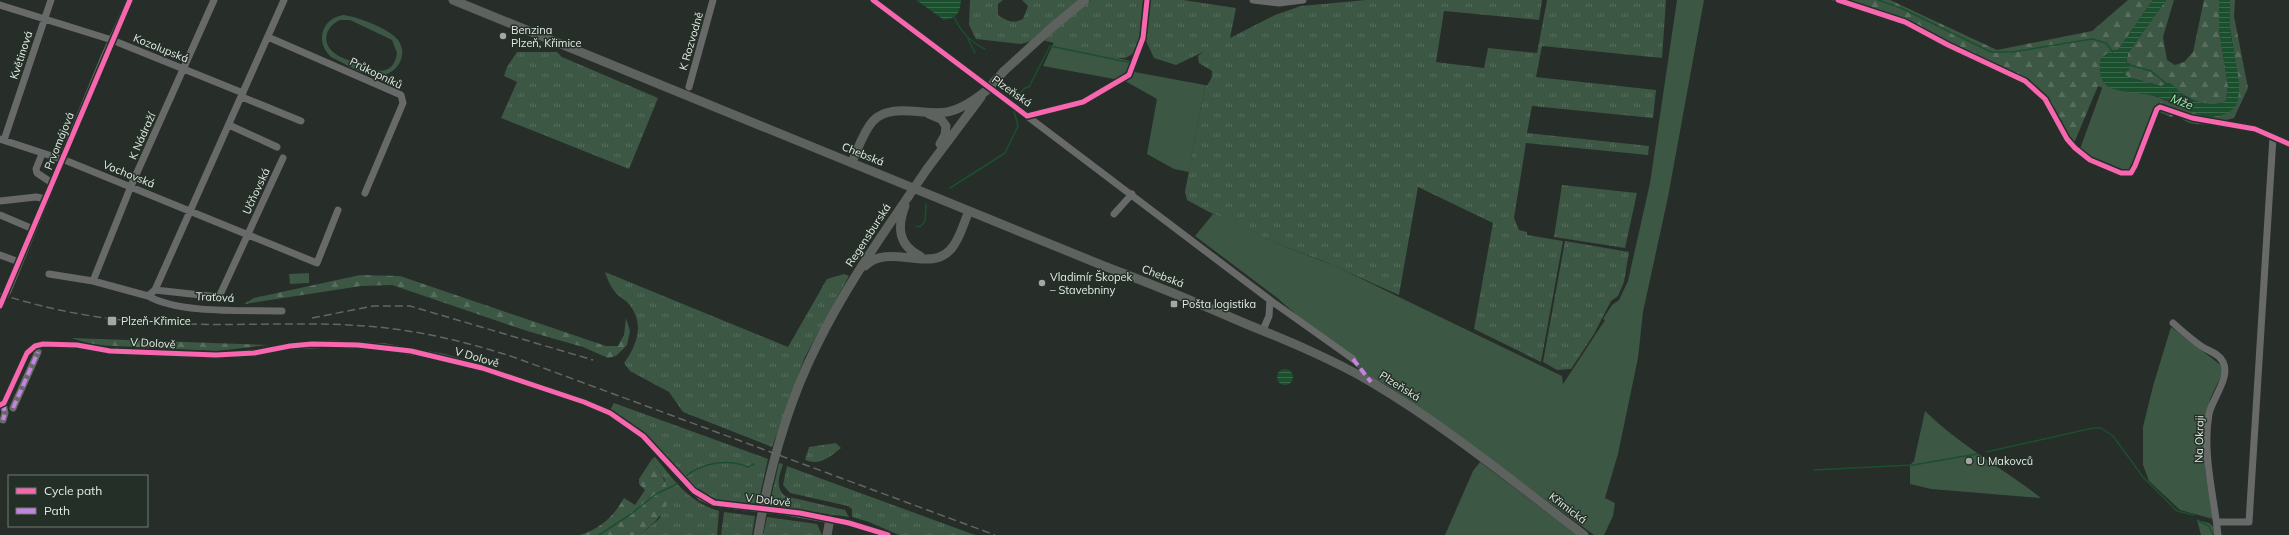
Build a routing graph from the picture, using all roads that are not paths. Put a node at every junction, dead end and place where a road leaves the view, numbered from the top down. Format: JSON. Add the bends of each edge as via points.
{"nodes":[{"id":1,"x":51,"y":0,"type":"edge"},
{"id":2,"x":130,"y":0,"type":"edge"},
{"id":3,"x":214,"y":0,"type":"edge"},
{"id":4,"x":284,"y":0,"type":"edge"},
{"id":5,"x":453,"y":0,"type":"edge"},
{"id":6,"x":714,"y":0,"type":"edge"},
{"id":7,"x":873,"y":0,"type":"edge"},
{"id":8,"x":1085,"y":0,"type":"edge"},
{"id":9,"x":1148,"y":0,"type":"edge"},
{"id":10,"x":1253,"y":0,"type":"edge"},
{"id":11,"x":1303,"y":0,"type":"edge"},
{"id":12,"x":1838,"y":0,"type":"edge"},
{"id":13,"x":0,"y":5,"type":"edge"},
{"id":14,"x":45,"y":19,"type":"junction"},
{"id":15,"x":268,"y":37,"type":"junction"},
{"id":16,"x":112,"y":40,"type":"junction"},
{"id":17,"x":184,"y":69,"type":"junction"},
{"id":18,"x":689,"y":87,"type":"dead end"},
{"id":19,"x":242,"y":95,"type":"junction"},
{"id":20,"x":980,"y":98,"type":"junction"},
{"id":21,"x":924,"y":113,"type":"junction"},
{"id":22,"x":1027,"y":116,"type":"junction"},
{"id":23,"x":301,"y":121,"type":"dead end"},
{"id":24,"x":229,"y":125,"type":"junction"},
{"id":25,"x":2273,"y":136,"type":"junction"},
{"id":26,"x":2,"y":140,"type":"edge"},
{"id":27,"x":2289,"y":144,"type":"edge"},
{"id":28,"x":277,"y":147,"type":"dead end"},
{"id":29,"x":42,"y":154,"type":"junction"},
{"id":30,"x":284,"y":158,"type":"dead end"},
{"id":31,"x":62,"y":159,"type":"junction"},
{"id":32,"x":852,"y":162,"type":"junction"},
{"id":33,"x":930,"y":164,"type":"junction"},
{"id":34,"x":52,"y":183,"type":"junction"},
{"id":35,"x":131,"y":186,"type":"junction"},
{"id":36,"x":365,"y":193,"type":"dead end"},
{"id":37,"x":1132,"y":194,"type":"junction"},
{"id":38,"x":46,"y":200,"type":"junction"},
{"id":39,"x":0,"y":201,"type":"edge"},
{"id":40,"x":902,"y":209,"type":"junction"},
{"id":41,"x":189,"y":210,"type":"junction"},
{"id":42,"x":338,"y":210,"type":"dead end"},
{"id":43,"x":969,"y":211,"type":"junction"},
{"id":44,"x":1114,"y":214,"type":"dead end"},
{"id":45,"x":0,"y":215,"type":"edge"},
{"id":46,"x":33,"y":229,"type":"junction"},
{"id":47,"x":248,"y":234,"type":"junction"},
{"id":48,"x":0,"y":255,"type":"edge"},
{"id":49,"x":935,"y":258,"type":"junction"},
{"id":50,"x":19,"y":262,"type":"junction"},
{"id":51,"x":50,"y":274,"type":"dead end"},
{"id":52,"x":854,"y":279,"type":"junction"},
{"id":53,"x":93,"y":281,"type":"junction"},
{"id":54,"x":155,"y":290,"type":"junction"},
{"id":55,"x":8,"y":291,"type":"tunnel mouth"},
{"id":56,"x":148,"y":296,"type":"junction"},
{"id":57,"x":219,"y":297,"type":"joint"},
{"id":58,"x":1270,"y":300,"type":"junction"},
{"id":59,"x":282,"y":311,"type":"dead end"},
{"id":60,"x":2173,"y":323,"type":"dead end"},
{"id":61,"x":1262,"y":330,"type":"junction"},
{"id":62,"x":38,"y":352,"type":"dead end"},
{"id":63,"x":1353,"y":359,"type":"dead end"},
{"id":64,"x":14,"y":380,"type":"junction"},
{"id":65,"x":24,"y":384,"type":"junction"},
{"id":66,"x":1,"y":404,"type":"edge"},
{"id":67,"x":13,"y":408,"type":"dead end"},
{"id":68,"x":3,"y":420,"type":"dead end"},
{"id":69,"x":1538,"y":501,"type":"joint"},
{"id":70,"x":830,"y":519,"type":"junction"},
{"id":71,"x":2217,"y":522,"type":"junction"},
{"id":72,"x":758,"y":535,"type":"edge"},
{"id":73,"x":827,"y":535,"type":"edge"},
{"id":74,"x":888,"y":535,"type":"edge"},
{"id":75,"x":1584,"y":535,"type":"edge"},
{"id":76,"x":2218,"y":535,"type":"edge"}],
"edges":[{"from":1,"to":14,"type":"street","name":"Květinová"},
{"from":2,"to":16,"type":"street","name":"Prvomájová"},
{"from":3,"to":17,"type":"street","name":"K Nádraží"},
{"from":4,"to":15,"type":"street"},
{"from":5,"to":32,"type":"main road","name":"Chebská"},
{"from":6,"to":18,"type":"street","name":"K Rozvodně"},
{"from":7,"to":22,"type":"street","name":"Plzeňská"},
{"from":8,"to":20,"type":"main road","bridge":true,"via":[[1021,55]]},
{"from":9,"to":22,"type":"street","name":"Plzeňská","via":[[1143,38],[1129,75],[1083,102]]},
{"from":10,"to":11,"type":"street","via":[[1279,3]]},
{"from":12,"to":25,"type":"street","via":[[1905,22],[2024,80],[2045,99],[2067,139],[2075,148],[2090,160],[2121,174],[2131,173],[2160,107],[2192,118]]},
{"from":13,"to":14,"type":"street","name":"Kozolupská"},
{"from":14,"to":16,"type":"street","name":"Kozolupská"},
{"from":14,"to":26,"type":"street","name":"Květinová"},
{"from":15,"to":19,"type":"street"},
{"from":15,"to":36,"type":"street","name":"Průkopníků","via":[[401,95],[403,103]]},
{"from":16,"to":17,"type":"street","name":"Kozolupská"},
{"from":16,"to":31,"type":"street","name":"Prvomájová"},
{"from":17,"to":19,"type":"street","name":"Kozolupská"},
{"from":17,"to":35,"type":"street","name":"K Nádraží"},
{"from":19,"to":23,"type":"street","name":"Kozolupská"},
{"from":19,"to":24,"type":"street"},
{"from":20,"to":21,"type":"main road","via":[[954,110]]},
{"from":20,"to":33,"type":"main road"},
{"from":21,"to":32,"type":"main road","via":[[893,111],[877,117],[867,129]]},
{"from":21,"to":33,"type":"main road","via":[[941,119],[946,126],[945,136]]},
{"from":22,"to":37,"type":"street","name":"Plzeňská"},
{"from":24,"to":28,"type":"street"},
{"from":24,"to":41,"type":"street"},
{"from":25,"to":27,"type":"street"},
{"from":25,"to":71,"type":"street","via":[[2249,522]]},
{"from":26,"to":29,"type":"street","name":"Vochovská"},
{"from":29,"to":31,"type":"street","name":"Vochovská"},
{"from":29,"to":34,"type":"street","via":[[37,173]]},
{"from":30,"to":47,"type":"street","name":"Učňovská"},
{"from":31,"to":34,"type":"street","name":"Prvomájová"},
{"from":31,"to":35,"type":"street","name":"Vochovská"},
{"from":32,"to":43,"type":"main road","name":"Chebská"},
{"from":33,"to":40,"type":"main road","bridge":true},
{"from":34,"to":38,"type":"street","name":"Prvomájová"},
{"from":35,"to":41,"type":"street","name":"Vochovská"},
{"from":35,"to":53,"type":"street","name":"K Nádraží"},
{"from":37,"to":44,"type":"street"},
{"from":37,"to":58,"type":"street","name":"Plzeňská"},
{"from":38,"to":39,"type":"street","via":[[36,197]]},
{"from":38,"to":46,"type":"street","name":"Prvomájová"},
{"from":40,"to":49,"type":"main road","via":[[900,233],[904,245],[919,255]]},
{"from":40,"to":52,"type":"main road","name":"Regensburská"},
{"from":41,"to":47,"type":"street","name":"Vochovská"},
{"from":41,"to":54,"type":"street"},
{"from":42,"to":47,"type":"street","via":[[316,263]]},
{"from":43,"to":49,"type":"main road","via":[[949,252]]},
{"from":43,"to":61,"type":"main road","name":"Chebská"},
{"from":45,"to":46,"type":"street"},
{"from":46,"to":50,"type":"street","name":"Prvomájová"},
{"from":47,"to":57,"type":"street","name":"Učňovská"},
{"from":48,"to":50,"type":"street"},
{"from":49,"to":52,"type":"main road","via":[[884,256],[867,264]]},
{"from":50,"to":55,"type":"street","name":"Prvomájová"},
{"from":51,"to":53,"type":"street","name":"Traťová"},
{"from":52,"to":72,"type":"main road","name":"Regensburská","via":[[816,346],[801,379],[773,466]]},
{"from":53,"to":56,"type":"street","name":"Traťová"},
{"from":54,"to":56,"type":"street"},
{"from":54,"to":57,"type":"street","name":"Traťová"},
{"from":56,"to":59,"type":"street","name":"Traťová","via":[[157,302],[199,308]]},
{"from":58,"to":61,"type":"street","via":[[1269,316]]},
{"from":58,"to":63,"type":"street","name":"Plzeňská"},
{"from":60,"to":71,"type":"street","name":"Na Okraji","via":[[2202,347],[2217,355],[2225,369],[2209,414],[2210,479]]},
{"from":61,"to":69,"type":"main road","name":"Plzeňská","via":[[1339,366],[1390,394],[1456,439]]},
{"from":62,"to":65,"type":"street"},
{"from":64,"to":65,"type":"street"},
{"from":64,"to":66,"type":"street","name":"V Dolově"},
{"from":64,"to":70,"type":"street","name":"V Dolově","bridge":true,"via":[[27,353],[35,346],[43,344],[77,345],[110,351],[216,355],[254,353],[290,346],[385,347],[441,357],[482,368],[610,413],[642,436],[701,497],[714,503]]},
{"from":65,"to":67,"type":"street"},
{"from":66,"to":68,"type":"street","via":[[5,413]]},
{"from":69,"to":75,"type":"main road","name":"Křimická"},
{"from":70,"to":73,"type":"main road"},
{"from":70,"to":74,"type":"street","name":"V Dolově"},
{"from":71,"to":76,"type":"street","name":"Na Okraji"}]}
